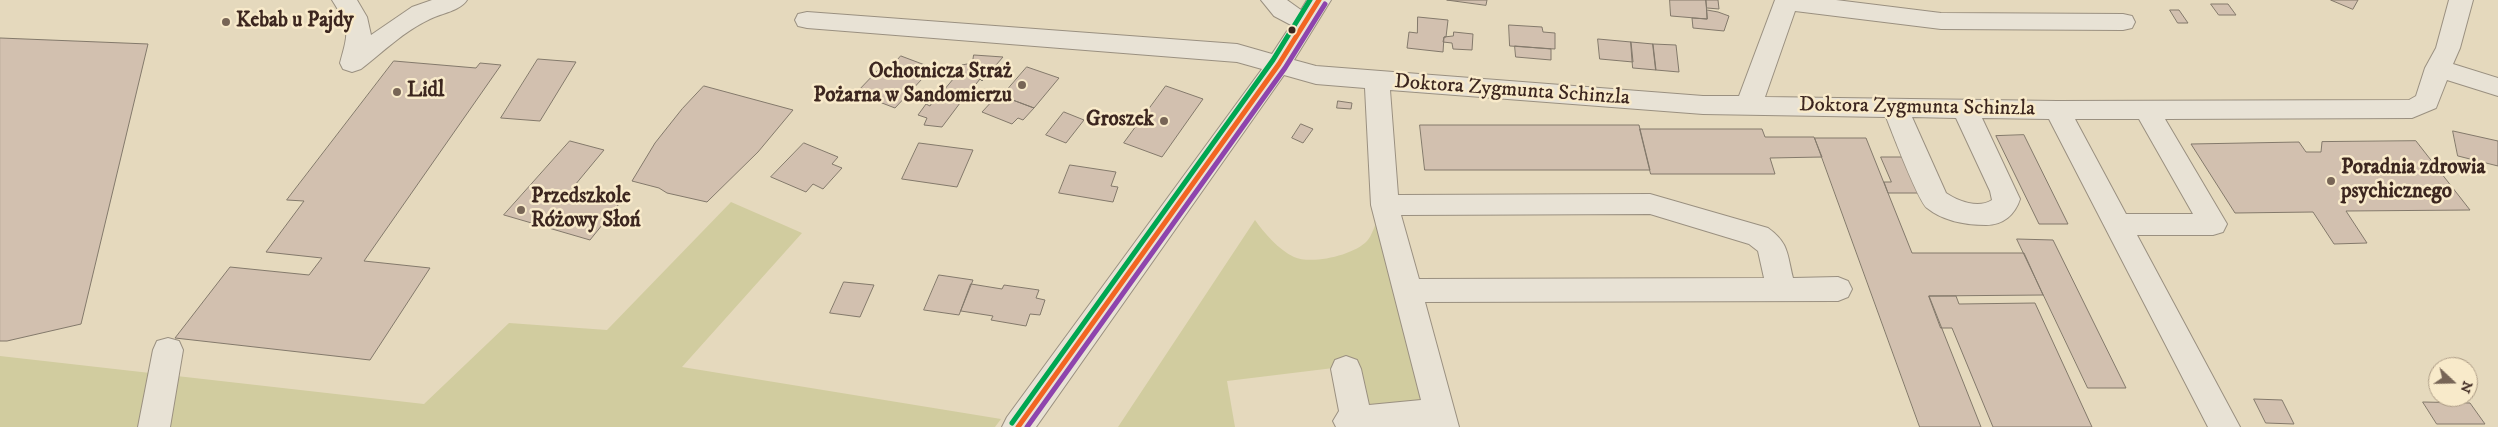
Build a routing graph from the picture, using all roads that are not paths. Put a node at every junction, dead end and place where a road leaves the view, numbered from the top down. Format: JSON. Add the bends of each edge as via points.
{"nodes":[{"id":1,"x":344,"y":0,"type":"edge"},
{"id":2,"x":455,"y":0,"type":"edge"},
{"id":3,"x":1273,"y":0,"type":"edge"},
{"id":4,"x":2461,"y":0,"type":"edge"},
{"id":5,"x":1787,"y":1,"type":"edge"},
{"id":6,"x":1312,"y":11,"type":"edge"},
{"id":7,"x":807,"y":20,"type":"dead end"},
{"id":8,"x":2124,"y":22,"type":"dead end"},
{"id":9,"x":1279,"y":64,"type":"junction"},
{"id":10,"x":2438,"y":68,"type":"junction"},
{"id":11,"x":1377,"y":80,"type":"junction"},
{"id":12,"x":2498,"y":86,"type":"edge"},
{"id":13,"x":1748,"y":107,"type":"junction"},
{"id":14,"x":1894,"y":108,"type":"junction"},
{"id":15,"x":1965,"y":108,"type":"junction"},
{"id":16,"x":2057,"y":110,"type":"junction"},
{"id":17,"x":2146,"y":110,"type":"junction"},
{"id":18,"x":1386,"y":205,"type":"junction"},
{"id":19,"x":2118,"y":225,"type":"junction"},
{"id":20,"x":1838,"y":289,"type":"dead end"},
{"id":21,"x":1781,"y":290,"type":"junction"},
{"id":22,"x":1410,"y":291,"type":"junction"},
{"id":23,"x":168,"y":350,"type":"dead end"},
{"id":24,"x":1346,"y":369,"type":"dead end"},
{"id":25,"x":1441,"y":419,"type":"edge"},
{"id":26,"x":1355,"y":422,"type":"edge"},
{"id":27,"x":154,"y":427,"type":"edge"},
{"id":28,"x":1018,"y":427,"type":"edge"},
{"id":29,"x":2224,"y":427,"type":"edge"}],
"edges":[{"from":1,"to":2,"type":"street","via":[[355,13],[360,33],[352,63],[399,26]]},
{"from":3,"to":6,"type":"street","via":[[1283,10]]},
{"from":4,"to":10,"type":"street","name":"Doktora Zygmunta Schinzla","via":[[2448,48]]},
{"from":5,"to":8,"type":"street","via":[[1941,20]]},
{"from":5,"to":13,"type":"street"},
{"from":6,"to":9,"type":"street"},
{"from":7,"to":9,"type":"street","name":"Doktora Zygmunta Schinzla","via":[[1237,53]]},
{"from":9,"to":11,"type":"street","name":"Doktora Zygmunta Schinzla","via":[[1316,75]]},
{"from":9,"to":28,"type":"street"},
{"from":10,"to":12,"type":"street"},
{"from":10,"to":17,"type":"street","name":"Doktora Zygmunta Schinzla","via":[[2427,102],[2412,109]]},
{"from":11,"to":13,"type":"street","name":"Doktora Zygmunta Schinzla"},
{"from":11,"to":18,"type":"street"},
{"from":13,"to":14,"type":"street","name":"Doktora Zygmunta Schinzla"},
{"from":14,"to":15,"type":"street","name":"Doktora Zygmunta Schinzla"},
{"from":14,"to":15,"type":"street","via":[[1935,200],[1962,213],[1992,214],[2004,206],[2004,191]]},
{"from":15,"to":16,"type":"street","name":"Doktora Zygmunta Schinzla"},
{"from":16,"to":17,"type":"street","name":"Doktora Zygmunta Schinzla"},
{"from":16,"to":19,"type":"street"},
{"from":17,"to":19,"type":"street","via":[[2213,224]]},
{"from":18,"to":21,"type":"street","via":[[1659,205],[1758,236],[1771,244]]},
{"from":18,"to":22,"type":"street"},
{"from":19,"to":29,"type":"street"},
{"from":20,"to":21,"type":"street"},
{"from":21,"to":22,"type":"street"},
{"from":22,"to":25,"type":"street"},
{"from":23,"to":27,"type":"street"},
{"from":24,"to":26,"type":"street"},
{"from":25,"to":26,"type":"street"}]}
